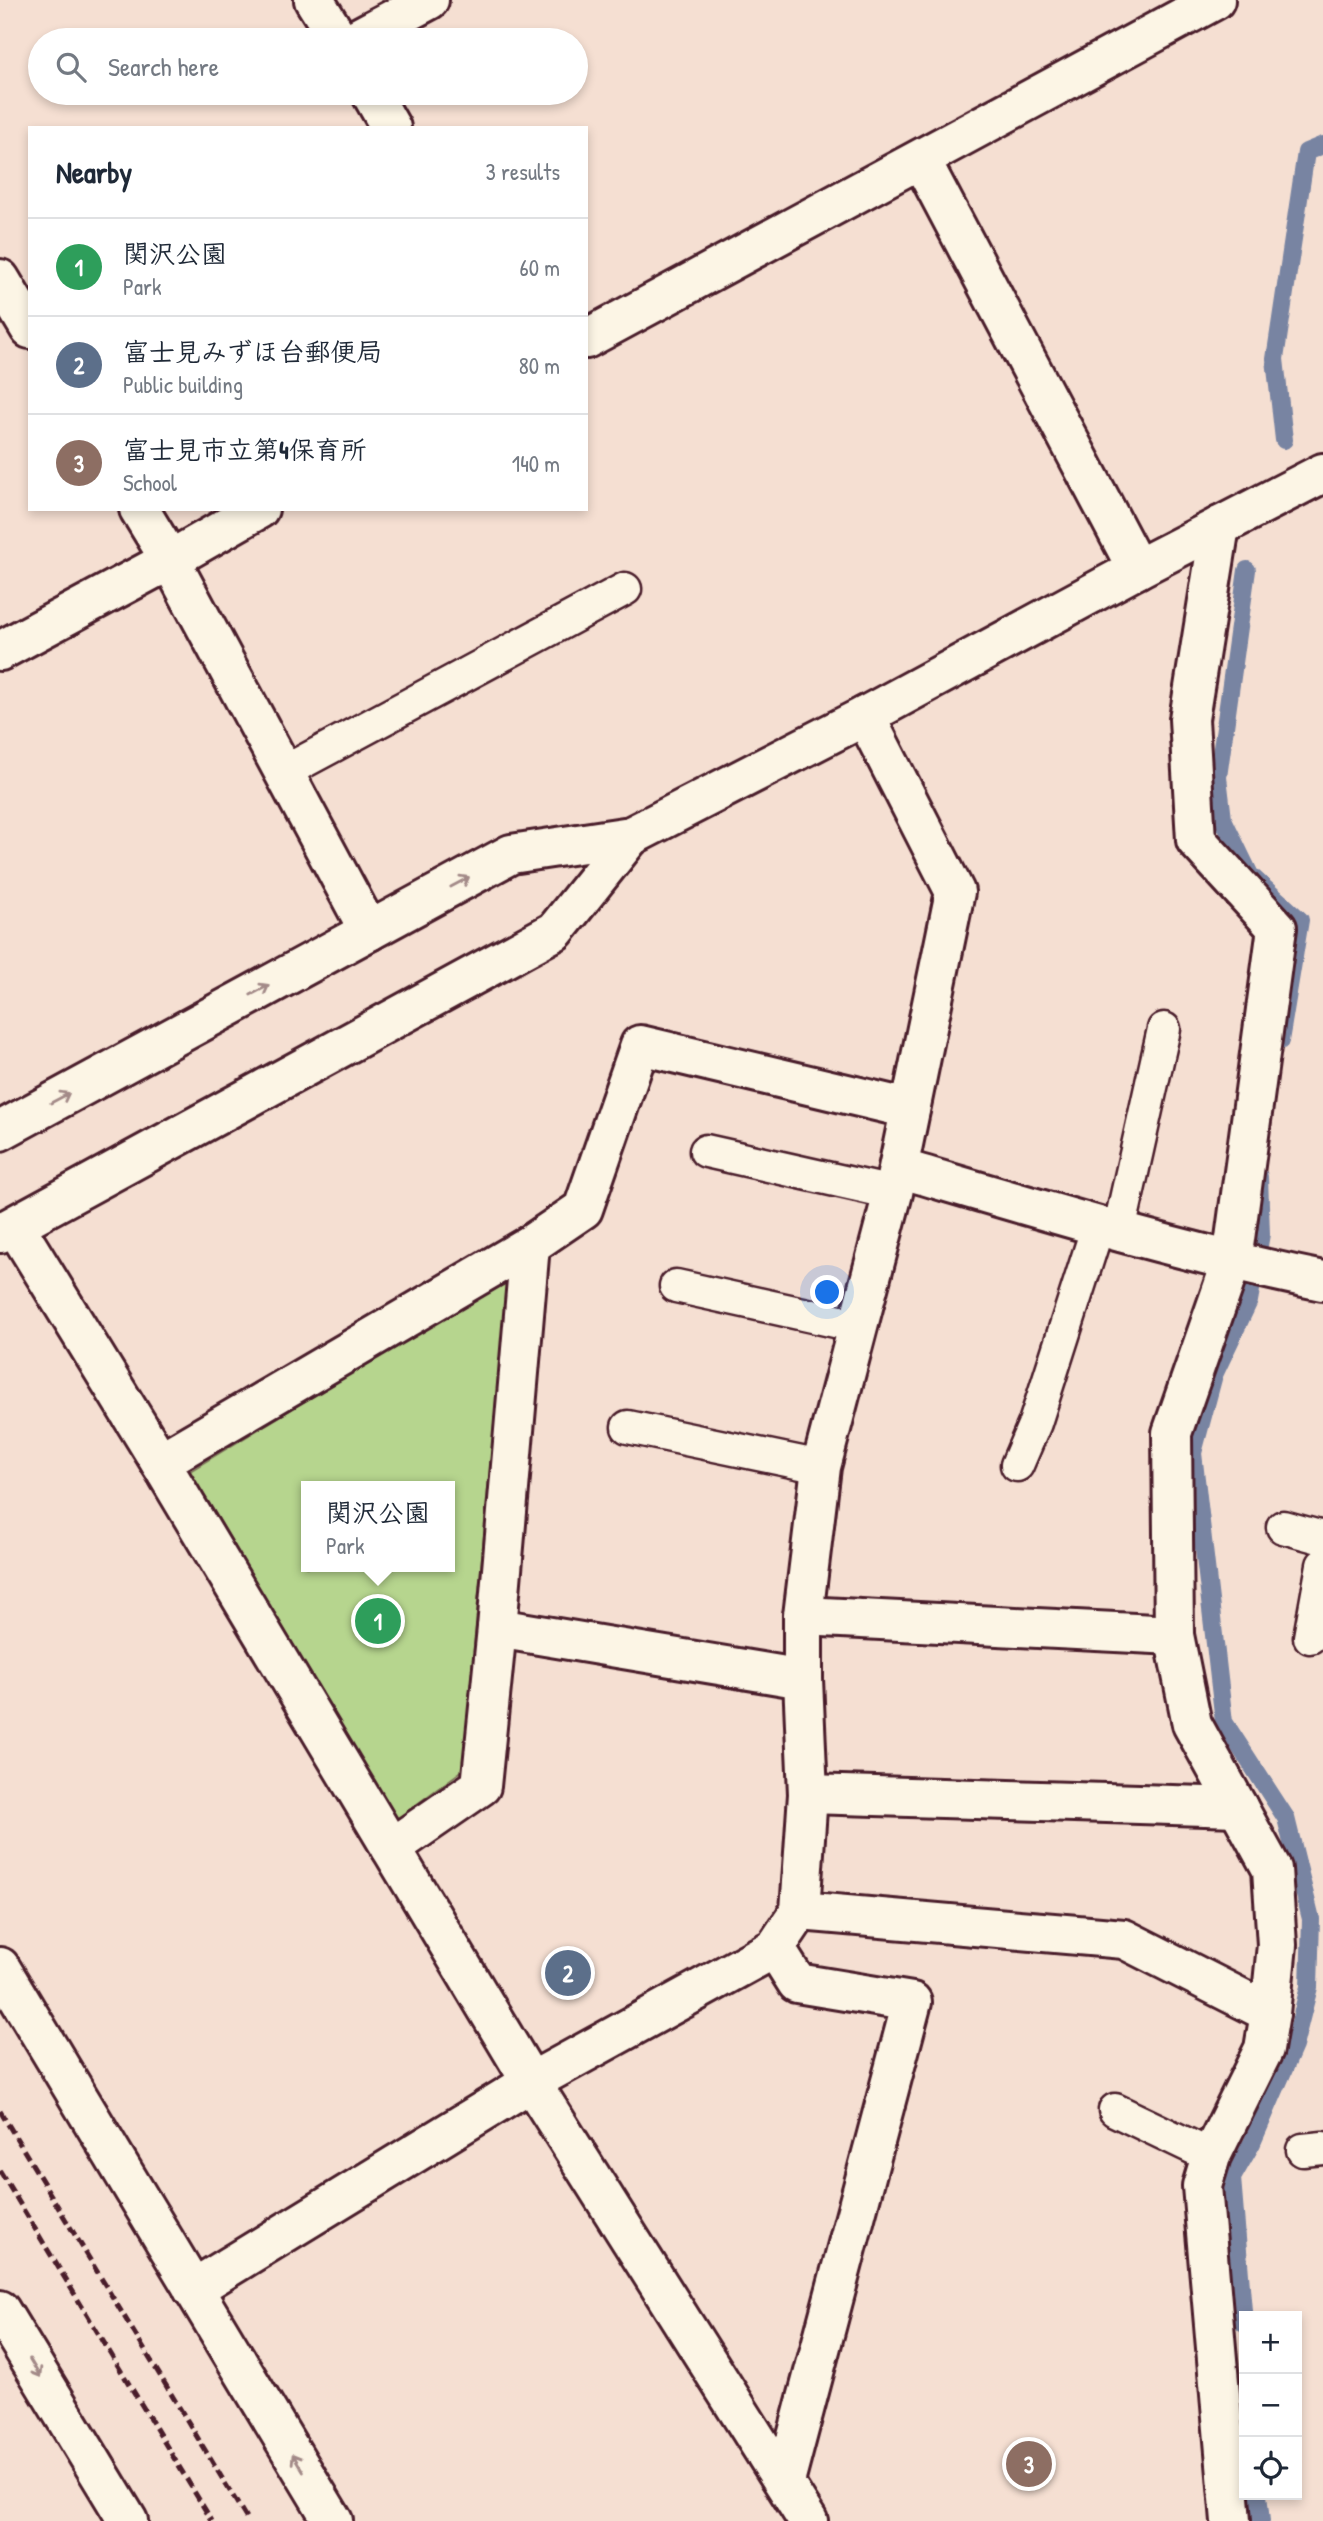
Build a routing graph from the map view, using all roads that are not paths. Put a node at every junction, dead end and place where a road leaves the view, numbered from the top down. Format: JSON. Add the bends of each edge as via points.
{"nodes":[{"id":1,"x":314,"y":0,"type":"edge"},
{"id":2,"x":429,"y":0,"type":"edge"},
{"id":3,"x":1215,"y":0,"type":"edge"},
{"id":4,"x":332,"y":28,"type":"edge"},
{"id":5,"x":376,"y":28,"type":"edge"},
{"id":6,"x":378,"y":105,"type":"edge"},
{"id":7,"x":390,"y":126,"type":"edge"},
{"id":8,"x":921,"y":160,"type":"junction"},
{"id":9,"x":0,"y":279,"type":"edge"},
{"id":10,"x":28,"y":326,"type":"edge"},
{"id":11,"x":588,"y":338,"type":"edge"},
{"id":12,"x":1323,"y":474,"type":"edge"},
{"id":13,"x":140,"y":511,"type":"edge"},
{"id":14,"x":256,"y":511,"type":"edge"},
{"id":15,"x":1220,"y":526,"type":"junction"},
{"id":16,"x":170,"y":560,"type":"junction"},
{"id":17,"x":1137,"y":569,"type":"junction"},
{"id":18,"x":625,"y":589,"type":"dead end"},
{"id":19,"x":0,"y":651,"type":"edge"},
{"id":20,"x":865,"y":716,"type":"junction"},
{"id":21,"x":284,"y":772,"type":"junction"},
{"id":22,"x":631,"y":836,"type":"junction"},
{"id":23,"x":369,"y":931,"type":"junction"},
{"id":24,"x":1164,"y":1029,"type":"dead end"},
{"id":25,"x":910,"y":1109,"type":"junction"},
{"id":26,"x":0,"y":1131,"type":"edge"},
{"id":27,"x":706,"y":1151,"type":"dead end"},
{"id":28,"x":896,"y":1180,"type":"junction"},
{"id":29,"x":1109,"y":1228,"type":"junction"},
{"id":30,"x":7,"y":1229,"type":"edge"},
{"id":31,"x":530,"y":1245,"type":"junction"},
{"id":32,"x":1247,"y":1265,"type":"junction"},
{"id":33,"x":1323,"y":1280,"type":"edge"},
{"id":34,"x":676,"y":1286,"type":"dead end"},
{"id":35,"x":858,"y":1326,"type":"junction"},
{"id":36,"x":628,"y":1427,"type":"dead end"},
{"id":37,"x":160,"y":1462,"type":"junction"},
{"id":38,"x":1017,"y":1465,"type":"dead end"},
{"id":39,"x":821,"y":1467,"type":"junction"},
{"id":40,"x":1283,"y":1528,"type":"dead end"},
{"id":41,"x":1323,"y":1538,"type":"edge"},
{"id":42,"x":1323,"y":1565,"type":"edge"},
{"id":43,"x":803,"y":1616,"type":"junction"},
{"id":44,"x":497,"y":1628,"type":"junction"},
{"id":45,"x":1174,"y":1635,"type":"junction"},
{"id":46,"x":1310,"y":1637,"type":"dead end"},
{"id":47,"x":803,"y":1679,"type":"junction"},
{"id":48,"x":808,"y":1794,"type":"junction"},
{"id":49,"x":1238,"y":1807,"type":"junction"},
{"id":50,"x":391,"y":1848,"type":"junction"},
{"id":51,"x":800,"y":1911,"type":"junction"},
{"id":52,"x":775,"y":1948,"type":"junction"},
{"id":53,"x":0,"y":1967,"type":"edge"},
{"id":54,"x":1270,"y":2014,"type":"junction"},
{"id":55,"x":531,"y":2082,"type":"junction"},
{"id":56,"x":1115,"y":2110,"type":"dead end"},
{"id":57,"x":1211,"y":2156,"type":"junction"},
{"id":58,"x":193,"y":2289,"type":"junction"},
{"id":59,"x":0,"y":2309,"type":"edge"},
{"id":60,"x":785,"y":2482,"type":"junction"},
{"id":61,"x":128,"y":2521,"type":"edge"},
{"id":62,"x":333,"y":2521,"type":"edge"},
{"id":63,"x":808,"y":2521,"type":"edge"},
{"id":64,"x":1231,"y":2521,"type":"edge"}],
"edges":[{"from":1,"to":4,"type":"street"},
{"from":2,"to":5,"type":"street"},
{"from":3,"to":8,"type":"street"},
{"from":6,"to":7,"type":"street"},
{"from":8,"to":11,"type":"street"},
{"from":8,"to":17,"type":"street"},
{"from":9,"to":10,"type":"street"},
{"from":12,"to":15,"type":"street"},
{"from":13,"to":16,"type":"street"},
{"from":14,"to":16,"type":"street"},
{"from":15,"to":17,"type":"street"},
{"from":15,"to":32,"type":"street","via":[[1189,719],[1196,840],[1277,928]]},
{"from":16,"to":19,"type":"street"},
{"from":16,"to":21,"type":"street"},
{"from":17,"to":20,"type":"street"},
{"from":18,"to":21,"type":"lane"},
{"from":20,"to":22,"type":"street"},
{"from":20,"to":25,"type":"street","via":[[955,892]]},
{"from":21,"to":23,"type":"street"},
{"from":23,"to":22,"type":"street","one_way":true,"via":[[512,854]]},
{"from":22,"to":30,"type":"street","via":[[555,930]]},
{"from":26,"to":23,"type":"street","one_way":true},
{"from":24,"to":29,"type":"lane"},
{"from":25,"to":28,"type":"street"},
{"from":25,"to":31,"type":"street","via":[[640,1045],[583,1209]]},
{"from":27,"to":28,"type":"lane"},
{"from":28,"to":29,"type":"street"},
{"from":28,"to":35,"type":"street"},
{"from":29,"to":32,"type":"street"},
{"from":29,"to":38,"type":"lane"},
{"from":30,"to":37,"type":"street"},
{"from":31,"to":37,"type":"street"},
{"from":31,"to":44,"type":"street"},
{"from":32,"to":33,"type":"street"},
{"from":32,"to":45,"type":"street","via":[[1172,1433]]},
{"from":34,"to":35,"type":"lane"},
{"from":35,"to":39,"type":"street"},
{"from":36,"to":39,"type":"lane"},
{"from":37,"to":50,"type":"street"},
{"from":39,"to":43,"type":"street"},
{"from":40,"to":41,"type":"lane"},
{"from":42,"to":46,"type":"lane"},
{"from":43,"to":45,"type":"street"},
{"from":43,"to":47,"type":"street"},
{"from":44,"to":47,"type":"street"},
{"from":44,"to":50,"type":"street","via":[[481,1786]]},
{"from":45,"to":49,"type":"street","via":[[1192,1724]]},
{"from":47,"to":48,"type":"street"},
{"from":48,"to":49,"type":"street"},
{"from":48,"to":51,"type":"street"},
{"from":49,"to":54,"type":"street","via":[[1272,1869],[1277,1945]]},
{"from":50,"to":55,"type":"street"},
{"from":51,"to":52,"type":"street"},
{"from":51,"to":54,"type":"street","via":[[1124,1939]]},
{"from":52,"to":55,"type":"street"},
{"from":52,"to":60,"type":"street","via":[[796,1983],[912,2002]]},
{"from":53,"to":58,"type":"street"},
{"from":54,"to":57,"type":"street","via":[[1264,2049]]},
{"from":55,"to":58,"type":"street"},
{"from":55,"to":60,"type":"street"},
{"from":56,"to":57,"type":"lane"},
{"from":57,"to":64,"type":"street","via":[[1202,2186]]},
{"from":62,"to":58,"type":"street","one_way":true},
{"from":59,"to":61,"type":"street","one_way":true},
{"from":60,"to":63,"type":"street"}]}
